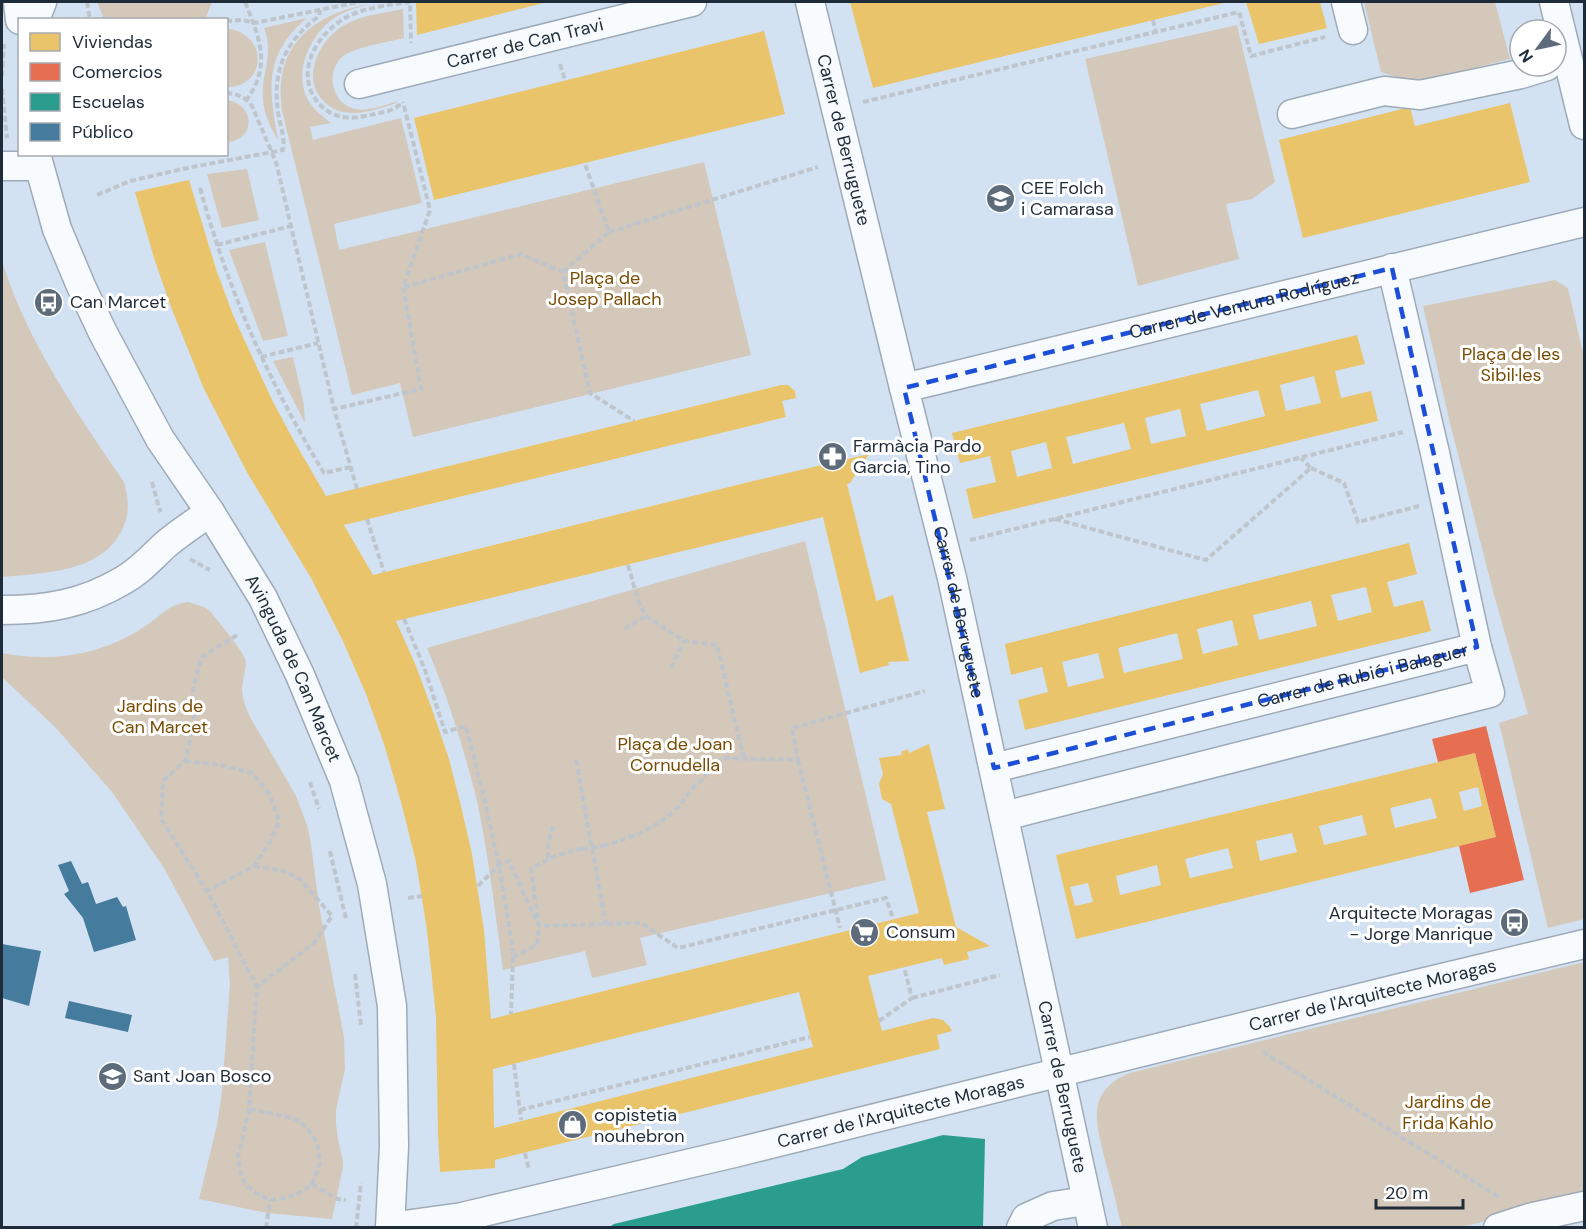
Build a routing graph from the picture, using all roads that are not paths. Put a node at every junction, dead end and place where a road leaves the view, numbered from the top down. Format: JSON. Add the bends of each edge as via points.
{"nodes":[{"id":1,"x":18,"y":2,"type":"edge"},
{"id":2,"x":42,"y":2,"type":"edge"},
{"id":3,"x":692,"y":2,"type":"edge"},
{"id":4,"x":810,"y":2,"type":"edge"},
{"id":5,"x":1346,"y":2,"type":"edge"},
{"id":6,"x":1554,"y":2,"type":"edge"},
{"id":7,"x":36,"y":18,"type":"edge"},
{"id":8,"x":1555,"y":18,"type":"edge"},
{"id":9,"x":12,"y":30,"type":"edge"},
{"id":10,"x":1353,"y":30,"type":"road end"},
{"id":11,"x":1508,"y":77,"type":"edge"},
{"id":12,"x":1564,"y":78,"type":"edge"},
{"id":13,"x":359,"y":84,"type":"dead end"},
{"id":14,"x":1292,"y":114,"type":"dead end"},
{"id":15,"x":1584,"y":125,"type":"edge"},
{"id":16,"x":37,"y":160,"type":"edge"},
{"id":17,"x":2,"y":166,"type":"edge"},
{"id":18,"x":1584,"y":222,"type":"edge"},
{"id":19,"x":1392,"y":268,"type":"junction"},
{"id":20,"x":904,"y":388,"type":"junction"},
{"id":21,"x":210,"y":512,"type":"junction"},
{"id":22,"x":2,"y":610,"type":"edge"},
{"id":23,"x":1477,"y":647,"type":"junction"},
{"id":24,"x":994,"y":768,"type":"junction"},
{"id":25,"x":1004,"y":816,"type":"junction"},
{"id":26,"x":1584,"y":944,"type":"edge"},
{"id":27,"x":1060,"y":1073,"type":"junction"},
{"id":28,"x":1584,"y":1206,"type":"edge"},
{"id":29,"x":1090,"y":1214,"type":"edge"},
{"id":30,"x":390,"y":1227,"type":"edge"},
{"id":31,"x":1021,"y":1227,"type":"edge"},
{"id":32,"x":1498,"y":1227,"type":"edge"}],
"edges":[{"from":1,"to":9,"type":"street"},
{"from":2,"to":7,"type":"street"},
{"from":3,"to":13,"type":"street","name":"Carrer de Can Travi"},
{"from":4,"to":20,"type":"street","name":"Carrer de Berruguete"},
{"from":5,"to":10,"type":"street"},
{"from":6,"to":8,"type":"street"},
{"from":11,"to":14,"type":"street","via":[[1420,95],[1384,91]]},
{"from":12,"to":15,"type":"street"},
{"from":16,"to":17,"type":"street"},
{"from":16,"to":21,"type":"street","name":"Avinguda de Can Marcet","via":[[57,229],[103,333],[155,429]]},
{"from":18,"to":19,"type":"street","name":"Carrer de Ventura Rodríguez"},
{"from":19,"to":20,"type":"street","name":"Carrer de Ventura Rodríguez"},
{"from":19,"to":23,"type":"street"},
{"from":20,"to":24,"type":"street","name":"Carrer de Berruguete","via":[[950,568]]},
{"from":21,"to":22,"type":"street","via":[[146,564],[100,593],[46,608]]},
{"from":21,"to":30,"type":"street","name":"Avinguda de Can Marcet","via":[[263,598],[300,675],[344,782],[372,884],[392,1006],[394,1146]]},
{"from":23,"to":24,"type":"street","name":"Carrer de Rubió i Balaguer"},
{"from":23,"to":25,"type":"street","name":"Carrer de Rubió i Balaguer","via":[[1490,693]]},
{"from":24,"to":25,"type":"street","name":"Carrer de Berruguete"},
{"from":25,"to":27,"type":"street","name":"Carrer de Berruguete"},
{"from":26,"to":27,"type":"street","name":"Carrer de l'Arquitecte Moragas"},
{"from":27,"to":29,"type":"street","name":"Carrer de Berruguete"},
{"from":27,"to":30,"type":"street","name":"Carrer de l'Arquitecte Moragas","via":[[462,1217]]},
{"from":28,"to":32,"type":"street"},
{"from":29,"to":31,"type":"street","via":[[1053,1206],[1026,1218]]}]}
